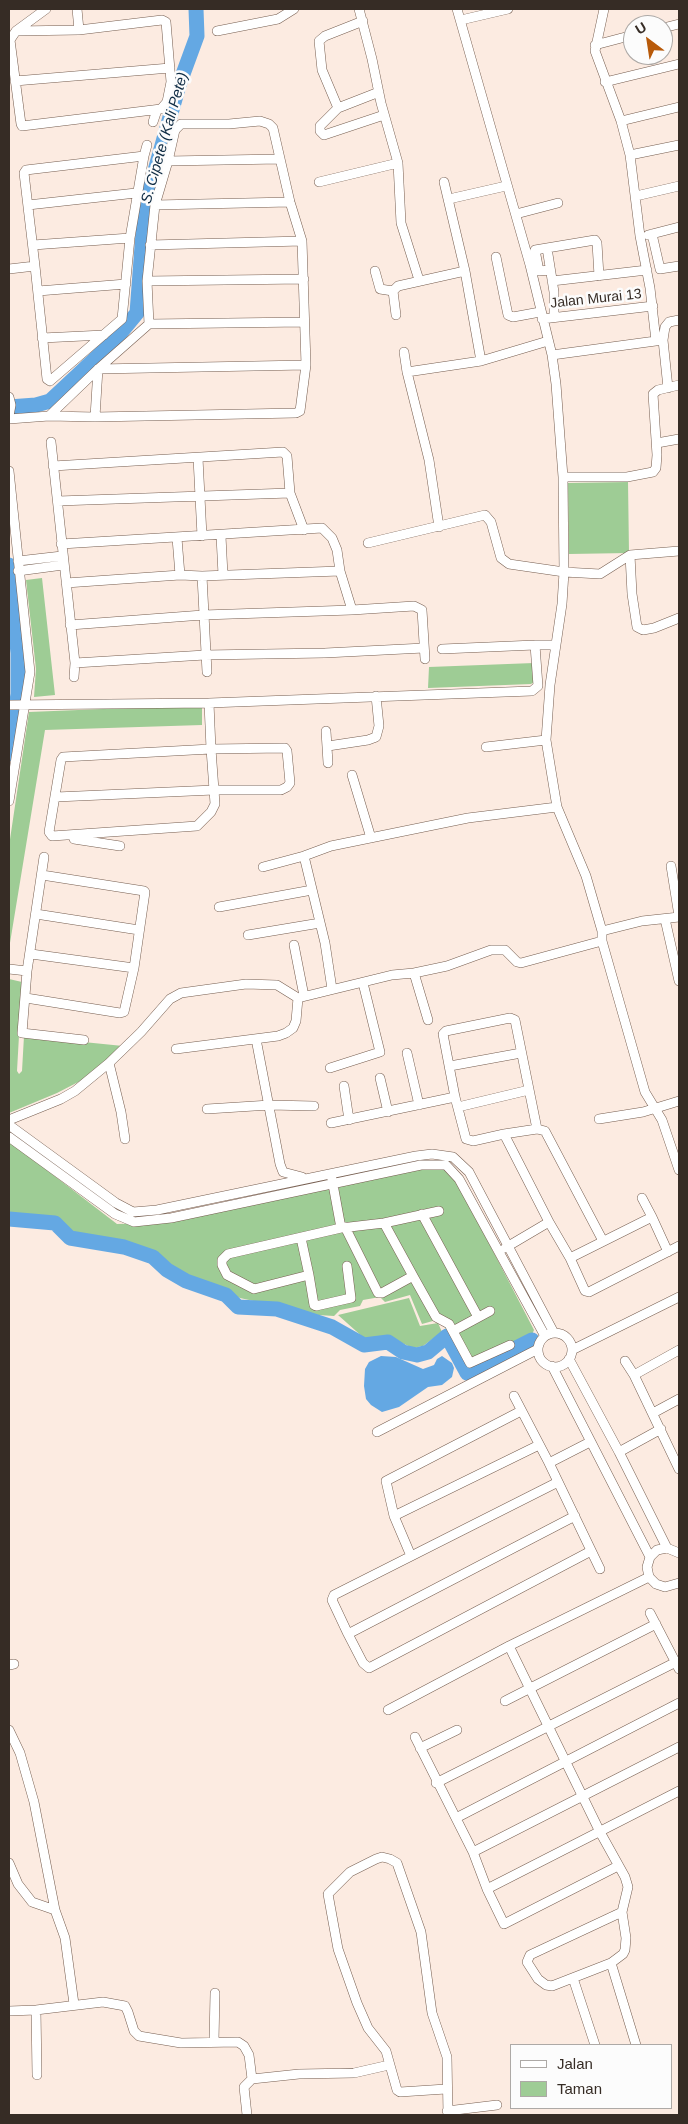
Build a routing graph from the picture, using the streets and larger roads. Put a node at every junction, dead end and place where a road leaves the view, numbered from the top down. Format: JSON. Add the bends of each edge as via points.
{"nodes":[{"id":1,"x":46,"y":9,"type":"edge"},
{"id":2,"x":77,"y":9,"type":"edge"},
{"id":3,"x":294,"y":9,"type":"edge"},
{"id":4,"x":359,"y":9,"type":"edge"},
{"id":5,"x":457,"y":9,"type":"edge"},
{"id":6,"x":508,"y":9,"type":"edge"},
{"id":7,"x":604,"y":9,"type":"edge"},
{"id":8,"x":461,"y":20,"type":"junction"},
{"id":9,"x":362,"y":21,"type":"junction"},
{"id":10,"x":79,"y":30,"type":"junction"},
{"id":11,"x":16,"y":31,"type":"junction"},
{"id":12,"x":217,"y":31,"type":"dead end"},
{"id":13,"x":623,"y":38,"type":"edge"},
{"id":14,"x":595,"y":45,"type":"junction"},
{"id":15,"x":679,"y":64,"type":"edge"},
{"id":16,"x":170,"y":68,"type":"junction"},
{"id":17,"x":16,"y":81,"type":"junction"},
{"id":18,"x":605,"y":82,"type":"junction"},
{"id":19,"x":379,"y":92,"type":"junction"},
{"id":20,"x":679,"y":107,"type":"edge"},
{"id":21,"x":338,"y":108,"type":"junction"},
{"id":22,"x":157,"y":110,"type":"junction"},
{"id":23,"x":384,"y":115,"type":"junction"},
{"id":24,"x":621,"y":121,"type":"junction"},
{"id":25,"x":153,"y":122,"type":"dead end"},
{"id":26,"x":147,"y":145,"type":"dead end"},
{"id":27,"x":679,"y":145,"type":"edge"},
{"id":28,"x":630,"y":155,"type":"junction"},
{"id":29,"x":144,"y":156,"type":"junction"},
{"id":30,"x":280,"y":158,"type":"junction"},
{"id":31,"x":168,"y":161,"type":"junction"},
{"id":32,"x":398,"y":164,"type":"junction"},
{"id":33,"x":319,"y":182,"type":"dead end"},
{"id":34,"x":444,"y":182,"type":"dead end"},
{"id":35,"x":506,"y":186,"type":"junction"},
{"id":36,"x":679,"y":186,"type":"edge"},
{"id":37,"x":136,"y":193,"type":"junction"},
{"id":38,"x":636,"y":196,"type":"junction"},
{"id":39,"x":449,"y":199,"type":"junction"},
{"id":40,"x":290,"y":202,"type":"junction"},
{"id":41,"x":558,"y":203,"type":"dead end"},
{"id":42,"x":28,"y":205,"type":"junction"},
{"id":43,"x":154,"y":205,"type":"junction"},
{"id":44,"x":516,"y":214,"type":"junction"},
{"id":45,"x":679,"y":227,"type":"edge"},
{"id":46,"x":652,"y":234,"type":"junction"},
{"id":47,"x":640,"y":236,"type":"junction"},
{"id":48,"x":130,"y":238,"type":"junction"},
{"id":49,"x":302,"y":241,"type":"junction"},
{"id":50,"x":34,"y":245,"type":"junction"},
{"id":51,"x":150,"y":245,"type":"junction"},
{"id":52,"x":496,"y":257,"type":"dead end"},
{"id":53,"x":35,"y":266,"type":"junction"},
{"id":54,"x":679,"y":266,"type":"edge"},
{"id":55,"x":9,"y":269,"type":"edge"},
{"id":56,"x":647,"y":270,"type":"junction"},
{"id":57,"x":375,"y":271,"type":"dead end"},
{"id":58,"x":465,"y":271,"type":"junction"},
{"id":59,"x":599,"y":276,"type":"junction"},
{"id":60,"x":304,"y":279,"type":"junction"},
{"id":61,"x":419,"y":280,"type":"junction"},
{"id":62,"x":147,"y":281,"type":"junction"},
{"id":63,"x":552,"y":281,"type":"junction"},
{"id":64,"x":126,"y":284,"type":"junction"},
{"id":65,"x":38,"y":291,"type":"junction"},
{"id":66,"x":393,"y":291,"type":"junction"},
{"id":67,"x":653,"y":306,"type":"junction"},
{"id":68,"x":396,"y":315,"type":"dead end"},
{"id":69,"x":541,"y":315,"type":"junction"},
{"id":70,"x":554,"y":317,"type":"junction"},
{"id":71,"x":679,"y":320,"type":"edge"},
{"id":72,"x":304,"y":322,"type":"junction"},
{"id":73,"x":149,"y":324,"type":"junction"},
{"id":74,"x":104,"y":335,"type":"junction"},
{"id":75,"x":42,"y":338,"type":"junction"},
{"id":76,"x":659,"y":340,"type":"junction"},
{"id":77,"x":548,"y":341,"type":"junction"},
{"id":78,"x":404,"y":352,"type":"dead end"},
{"id":79,"x":552,"y":354,"type":"junction"},
{"id":80,"x":481,"y":361,"type":"junction"},
{"id":81,"x":306,"y":365,"type":"junction"},
{"id":82,"x":98,"y":369,"type":"junction"},
{"id":83,"x":407,"y":372,"type":"junction"},
{"id":84,"x":679,"y":385,"type":"edge"},
{"id":85,"x":668,"y":388,"type":"junction"},
{"id":86,"x":10,"y":409,"type":"edge"},
{"id":87,"x":50,"y":416,"type":"junction"},
{"id":88,"x":95,"y":418,"type":"junction"},
{"id":89,"x":675,"y":441,"type":"edge"},
{"id":90,"x":51,"y":442,"type":"dead end"},
{"id":91,"x":656,"y":443,"type":"junction"},
{"id":92,"x":679,"y":445,"type":"edge"},
{"id":93,"x":198,"y":458,"type":"junction"},
{"id":94,"x":53,"y":466,"type":"junction"},
{"id":95,"x":9,"y":471,"type":"edge"},
{"id":96,"x":563,"y":477,"type":"junction"},
{"id":97,"x":290,"y":493,"type":"junction"},
{"id":98,"x":200,"y":495,"type":"junction"},
{"id":99,"x":58,"y":501,"type":"junction"},
{"id":100,"x":439,"y":527,"type":"junction"},
{"id":101,"x":304,"y":530,"type":"junction"},
{"id":102,"x":202,"y":536,"type":"junction"},
{"id":103,"x":221,"y":536,"type":"junction"},
{"id":104,"x":177,"y":538,"type":"junction"},
{"id":105,"x":368,"y":543,"type":"dead end"},
{"id":106,"x":61,"y":544,"type":"junction"},
{"id":107,"x":679,"y":552,"type":"edge"},
{"id":108,"x":630,"y":555,"type":"junction"},
{"id":109,"x":62,"y":561,"type":"junction"},
{"id":110,"x":18,"y":566,"type":"junction"},
{"id":111,"x":340,"y":571,"type":"junction"},
{"id":112,"x":564,"y":572,"type":"junction"},
{"id":113,"x":223,"y":574,"type":"junction"},
{"id":114,"x":180,"y":576,"type":"junction"},
{"id":115,"x":202,"y":576,"type":"junction"},
{"id":116,"x":66,"y":583,"type":"junction"},
{"id":117,"x":352,"y":610,"type":"junction"},
{"id":118,"x":203,"y":615,"type":"junction"},
{"id":119,"x":679,"y":619,"type":"edge"},
{"id":120,"x":70,"y":624,"type":"junction"},
{"id":121,"x":535,"y":645,"type":"junction"},
{"id":122,"x":555,"y":645,"type":"junction"},
{"id":123,"x":424,"y":648,"type":"junction"},
{"id":124,"x":442,"y":649,"type":"dead end"},
{"id":125,"x":205,"y":655,"type":"junction"},
{"id":126,"x":424,"y":659,"type":"dead end"},
{"id":127,"x":75,"y":663,"type":"junction"},
{"id":128,"x":207,"y":672,"type":"dead end"},
{"id":129,"x":74,"y":677,"type":"dead end"},
{"id":130,"x":376,"y":696,"type":"junction"},
{"id":131,"x":209,"y":703,"type":"junction"},
{"id":132,"x":9,"y":705,"type":"edge"},
{"id":133,"x":24,"y":705,"type":"junction"},
{"id":134,"x":326,"y":731,"type":"dead end"},
{"id":135,"x":546,"y":740,"type":"junction"},
{"id":136,"x":328,"y":746,"type":"junction"},
{"id":137,"x":486,"y":747,"type":"dead end"},
{"id":138,"x":211,"y":749,"type":"junction"},
{"id":139,"x":328,"y":763,"type":"dead end"},
{"id":140,"x":352,"y":775,"type":"dead end"},
{"id":141,"x":214,"y":790,"type":"junction"},
{"id":142,"x":56,"y":797,"type":"junction"},
{"id":143,"x":9,"y":801,"type":"edge"},
{"id":144,"x":557,"y":806,"type":"junction"},
{"id":145,"x":58,"y":836,"type":"junction"},
{"id":146,"x":372,"y":838,"type":"junction"},
{"id":147,"x":120,"y":846,"type":"dead end"},
{"id":148,"x":304,"y":856,"type":"junction"},
{"id":149,"x":44,"y":857,"type":"dead end"},
{"id":150,"x":671,"y":866,"type":"dead end"},
{"id":151,"x":263,"y":867,"type":"dead end"},
{"id":152,"x":42,"y":875,"type":"junction"},
{"id":153,"x":312,"y":890,"type":"junction"},
{"id":154,"x":219,"y":906,"type":"dead end"},
{"id":155,"x":36,"y":914,"type":"junction"},
{"id":156,"x":679,"y":917,"type":"edge"},
{"id":157,"x":665,"y":919,"type":"junction"},
{"id":158,"x":320,"y":923,"type":"junction"},
{"id":159,"x":139,"y":930,"type":"junction"},
{"id":160,"x":602,"y":931,"type":"junction"},
{"id":161,"x":248,"y":935,"type":"dead end"},
{"id":162,"x":602,"y":941,"type":"junction"},
{"id":163,"x":294,"y":946,"type":"dead end"},
{"id":164,"x":30,"y":954,"type":"junction"},
{"id":165,"x":134,"y":968,"type":"junction"},
{"id":166,"x":9,"y":969,"type":"edge"},
{"id":167,"x":27,"y":971,"type":"junction"},
{"id":168,"x":414,"y":973,"type":"junction"},
{"id":169,"x":679,"y":981,"type":"edge"},
{"id":170,"x":363,"y":983,"type":"junction"},
{"id":171,"x":332,"y":989,"type":"junction"},
{"id":172,"x":301,"y":997,"type":"junction"},
{"id":173,"x":26,"y":998,"type":"junction"},
{"id":174,"x":428,"y":1020,"type":"dead end"},
{"id":175,"x":256,"y":1039,"type":"junction"},
{"id":176,"x":84,"y":1040,"type":"dead end"},
{"id":177,"x":176,"y":1049,"type":"dead end"},
{"id":178,"x":407,"y":1053,"type":"dead end"},
{"id":179,"x":521,"y":1053,"type":"junction"},
{"id":180,"x":109,"y":1063,"type":"junction"},
{"id":181,"x":450,"y":1066,"type":"junction"},
{"id":182,"x":330,"y":1068,"type":"dead end"},
{"id":183,"x":380,"y":1078,"type":"dead end"},
{"id":184,"x":344,"y":1086,"type":"dead end"},
{"id":185,"x":529,"y":1090,"type":"junction"},
{"id":186,"x":455,"y":1097,"type":"junction"},
{"id":187,"x":679,"y":1101,"type":"edge"},
{"id":188,"x":270,"y":1105,"type":"junction"},
{"id":189,"x":419,"y":1105,"type":"junction"},
{"id":190,"x":314,"y":1106,"type":"dead end"},
{"id":191,"x":458,"y":1107,"type":"junction"},
{"id":192,"x":207,"y":1109,"type":"dead end"},
{"id":193,"x":656,"y":1109,"type":"junction"},
{"id":194,"x":388,"y":1112,"type":"junction"},
{"id":195,"x":9,"y":1120,"type":"edge"},
{"id":196,"x":349,"y":1120,"type":"junction"},
{"id":197,"x":599,"y":1120,"type":"dead end"},
{"id":198,"x":331,"y":1123,"type":"dead end"},
{"id":199,"x":9,"y":1125,"type":"edge"},
{"id":200,"x":537,"y":1129,"type":"junction"},
{"id":201,"x":504,"y":1134,"type":"junction"},
{"id":202,"x":9,"y":1138,"type":"edge"},
{"id":203,"x":125,"y":1139,"type":"dead end"},
{"id":204,"x":679,"y":1170,"type":"edge"},
{"id":205,"x":331,"y":1174,"type":"junction"},
{"id":206,"x":309,"y":1178,"type":"junction"},
{"id":207,"x":333,"y":1184,"type":"junction"},
{"id":208,"x":642,"y":1198,"type":"dead end"},
{"id":209,"x":157,"y":1210,"type":"junction"},
{"id":210,"x":439,"y":1210,"type":"dead end"},
{"id":211,"x":422,"y":1214,"type":"junction"},
{"id":212,"x":652,"y":1217,"type":"junction"},
{"id":213,"x":159,"y":1220,"type":"junction"},
{"id":214,"x":549,"y":1222,"type":"junction"},
{"id":215,"x":384,"y":1223,"type":"junction"},
{"id":216,"x":343,"y":1228,"type":"junction"},
{"id":217,"x":302,"y":1238,"type":"junction"},
{"id":218,"x":602,"y":1241,"type":"junction"},
{"id":219,"x":508,"y":1245,"type":"junction"},
{"id":220,"x":679,"y":1246,"type":"edge"},
{"id":221,"x":499,"y":1251,"type":"junction"},
{"id":222,"x":668,"y":1252,"type":"junction"},
{"id":223,"x":570,"y":1258,"type":"junction"},
{"id":224,"x":347,"y":1266,"type":"dead end"},
{"id":225,"x":309,"y":1275,"type":"junction"},
{"id":226,"x":413,"y":1276,"type":"junction"},
{"id":227,"x":679,"y":1297,"type":"edge"},
{"id":228,"x":490,"y":1310,"type":"dead end"},
{"id":229,"x":478,"y":1317,"type":"junction"},
{"id":230,"x":453,"y":1331,"type":"junction"},
{"id":231,"x":549,"y":1335,"type":"junction"},
{"id":232,"x":510,"y":1345,"type":"dead end"},
{"id":233,"x":538,"y":1349,"type":"junction"},
{"id":234,"x":679,"y":1350,"type":"edge"},
{"id":235,"x":570,"y":1355,"type":"junction"},
{"id":236,"x":624,"y":1361,"type":"dead end"},
{"id":237,"x":552,"y":1366,"type":"junction"},
{"id":238,"x":634,"y":1374,"type":"junction"},
{"id":239,"x":514,"y":1396,"type":"dead end"},
{"id":240,"x":679,"y":1399,"type":"edge"},
{"id":241,"x":521,"y":1411,"type":"junction"},
{"id":242,"x":653,"y":1413,"type":"junction"},
{"id":243,"x":660,"y":1428,"type":"junction"},
{"id":244,"x":377,"y":1432,"type":"dead end"},
{"id":245,"x":590,"y":1442,"type":"junction"},
{"id":246,"x":539,"y":1445,"type":"junction"},
{"id":247,"x":619,"y":1452,"type":"junction"},
{"id":248,"x":676,"y":1453,"type":"edge"},
{"id":249,"x":549,"y":1463,"type":"junction"},
{"id":250,"x":679,"y":1469,"type":"edge"},
{"id":251,"x":558,"y":1482,"type":"junction"},
{"id":252,"x":394,"y":1516,"type":"junction"},
{"id":253,"x":575,"y":1516,"type":"junction"},
{"id":254,"x":667,"y":1548,"type":"junction"},
{"id":255,"x":591,"y":1551,"type":"junction"},
{"id":256,"x":679,"y":1551,"type":"edge"},
{"id":257,"x":411,"y":1556,"type":"junction"},
{"id":258,"x":650,"y":1557,"type":"junction"},
{"id":259,"x":600,"y":1569,"type":"dead end"},
{"id":260,"x":649,"y":1577,"type":"junction"},
{"id":261,"x":679,"y":1583,"type":"edge"},
{"id":262,"x":650,"y":1613,"type":"dead end"},
{"id":263,"x":656,"y":1624,"type":"junction"},
{"id":264,"x":348,"y":1634,"type":"junction"},
{"id":265,"x":509,"y":1646,"type":"junction"},
{"id":266,"x":678,"y":1665,"type":"edge"},
{"id":267,"x":530,"y":1689,"type":"junction"},
{"id":268,"x":505,"y":1701,"type":"dead end"},
{"id":269,"x":679,"y":1703,"type":"edge"},
{"id":270,"x":388,"y":1710,"type":"dead end"},
{"id":271,"x":547,"y":1726,"type":"junction"},
{"id":272,"x":9,"y":1730,"type":"edge"},
{"id":273,"x":457,"y":1730,"type":"dead end"},
{"id":274,"x":415,"y":1737,"type":"dead end"},
{"id":275,"x":679,"y":1747,"type":"edge"},
{"id":276,"x":420,"y":1748,"type":"junction"},
{"id":277,"x":566,"y":1761,"type":"junction"},
{"id":278,"x":436,"y":1783,"type":"junction"},
{"id":279,"x":679,"y":1791,"type":"edge"},
{"id":280,"x":583,"y":1797,"type":"junction"},
{"id":281,"x":456,"y":1818,"type":"junction"},
{"id":282,"x":600,"y":1832,"type":"junction"},
{"id":283,"x":473,"y":1852,"type":"junction"},
{"id":284,"x":9,"y":1863,"type":"edge"},
{"id":285,"x":618,"y":1866,"type":"junction"},
{"id":286,"x":486,"y":1889,"type":"junction"},
{"id":287,"x":55,"y":1910,"type":"junction"},
{"id":288,"x":622,"y":1912,"type":"junction"},
{"id":289,"x":611,"y":1963,"type":"junction"},
{"id":290,"x":573,"y":1978,"type":"junction"},
{"id":291,"x":215,"y":1993,"type":"dead end"},
{"id":292,"x":74,"y":2004,"type":"junction"},
{"id":293,"x":36,"y":2010,"type":"junction"},
{"id":294,"x":9,"y":2011,"type":"edge"},
{"id":295,"x":214,"y":2041,"type":"junction"},
{"id":296,"x":596,"y":2044,"type":"edge"},
{"id":297,"x":636,"y":2044,"type":"edge"},
{"id":298,"x":389,"y":2065,"type":"junction"},
{"id":299,"x":37,"y":2075,"type":"dead end"},
{"id":300,"x":252,"y":2079,"type":"junction"},
{"id":301,"x":446,"y":2089,"type":"junction"},
{"id":302,"x":497,"y":2105,"type":"dead end"},
{"id":303,"x":447,"y":2113,"type":"edge"},
{"id":304,"x":247,"y":2115,"type":"edge"}],
"edges":[{"from":1,"to":11,"type":"street"},
{"from":2,"to":10,"type":"street"},
{"from":3,"to":12,"type":"street","via":[[278,19]]},
{"from":4,"to":9,"type":"street"},
{"from":5,"to":8,"type":"street"},
{"from":6,"to":8,"type":"street"},
{"from":7,"to":14,"type":"street"},
{"from":8,"to":35,"type":"street"},
{"from":9,"to":19,"type":"street"},
{"from":9,"to":21,"type":"street","via":[[319,41],[322,70]]},
{"from":10,"to":11,"type":"street"},
{"from":10,"to":16,"type":"street","via":[[165,20]]},
{"from":11,"to":17,"type":"street","via":[[10,40]]},
{"from":13,"to":14,"type":"street"},
{"from":14,"to":18,"type":"street"},
{"from":15,"to":18,"type":"street"},
{"from":16,"to":17,"type":"street"},
{"from":16,"to":22,"type":"street","via":[[167,102]]},
{"from":17,"to":22,"type":"street","via":[[22,126]]},
{"from":18,"to":24,"type":"street"},
{"from":19,"to":21,"type":"street"},
{"from":19,"to":23,"type":"street"},
{"from":20,"to":24,"type":"street"},
{"from":21,"to":23,"type":"street","via":[[320,126],[322,134]]},
{"from":22,"to":25,"type":"street"},
{"from":23,"to":32,"type":"street"},
{"from":24,"to":28,"type":"street"},
{"from":26,"to":29,"type":"street"},
{"from":27,"to":28,"type":"street"},
{"from":28,"to":38,"type":"street"},
{"from":29,"to":37,"type":"street"},
{"from":29,"to":42,"type":"street","via":[[26,170]]},
{"from":30,"to":31,"type":"street"},
{"from":30,"to":31,"type":"street","via":[[273,128],[260,121],[178,126],[174,130]]},
{"from":30,"to":40,"type":"street"},
{"from":31,"to":43,"type":"street"},
{"from":32,"to":33,"type":"street"},
{"from":32,"to":61,"type":"street","via":[[401,223]]},
{"from":34,"to":39,"type":"street"},
{"from":35,"to":39,"type":"street"},
{"from":35,"to":44,"type":"street"},
{"from":36,"to":38,"type":"street"},
{"from":37,"to":42,"type":"street"},
{"from":37,"to":48,"type":"street"},
{"from":38,"to":47,"type":"street"},
{"from":39,"to":58,"type":"street"},
{"from":40,"to":43,"type":"street"},
{"from":40,"to":49,"type":"street"},
{"from":41,"to":44,"type":"street"},
{"from":42,"to":50,"type":"street"},
{"from":43,"to":51,"type":"street"},
{"from":44,"to":69,"type":"street"},
{"from":45,"to":46,"type":"street"},
{"from":46,"to":47,"type":"street"},
{"from":46,"to":54,"type":"street","via":[[660,269]]},
{"from":47,"to":56,"type":"street"},
{"from":48,"to":50,"type":"street"},
{"from":48,"to":64,"type":"street"},
{"from":49,"to":51,"type":"street"},
{"from":49,"to":60,"type":"street"},
{"from":50,"to":53,"type":"street"},
{"from":51,"to":62,"type":"street"},
{"from":52,"to":69,"type":"street","name":"Jalan Murai 13","via":[[508,315]]},
{"from":53,"to":55,"type":"street"},
{"from":53,"to":65,"type":"street"},
{"from":56,"to":59,"type":"street"},
{"from":56,"to":67,"type":"street"},
{"from":57,"to":66,"type":"street","via":[[380,289]]},
{"from":58,"to":61,"type":"street"},
{"from":58,"to":80,"type":"street"},
{"from":59,"to":63,"type":"street"},
{"from":59,"to":63,"type":"street","via":[[596,240],[535,251],[539,271],[550,270]]},
{"from":60,"to":62,"type":"street"},
{"from":60,"to":72,"type":"street"},
{"from":61,"to":66,"type":"street","via":[[398,286]]},
{"from":62,"to":73,"type":"street"},
{"from":63,"to":70,"type":"street"},
{"from":64,"to":65,"type":"street"},
{"from":64,"to":74,"type":"street","via":[[122,319]]},
{"from":65,"to":75,"type":"street"},
{"from":66,"to":68,"type":"street"},
{"from":67,"to":70,"type":"street","name":"Jalan Murai 13"},
{"from":67,"to":76,"type":"street"},
{"from":69,"to":70,"type":"street","name":"Jalan Murai 13"},
{"from":69,"to":77,"type":"street"},
{"from":71,"to":76,"type":"street","via":[[666,324]]},
{"from":72,"to":73,"type":"street"},
{"from":72,"to":81,"type":"street"},
{"from":73,"to":82,"type":"street"},
{"from":74,"to":75,"type":"street"},
{"from":74,"to":75,"type":"street","via":[[50,381],[46,379]]},
{"from":76,"to":79,"type":"street"},
{"from":76,"to":85,"type":"street"},
{"from":77,"to":79,"type":"street"},
{"from":77,"to":80,"type":"street"},
{"from":78,"to":83,"type":"street"},
{"from":79,"to":96,"type":"street"},
{"from":80,"to":83,"type":"street"},
{"from":81,"to":82,"type":"street"},
{"from":81,"to":88,"type":"street","via":[[302,406],[296,413]]},
{"from":82,"to":87,"type":"street"},
{"from":82,"to":88,"type":"street"},
{"from":83,"to":100,"type":"street","via":[[429,460]]},
{"from":84,"to":85,"type":"street"},
{"from":85,"to":91,"type":"street","via":[[658,390],[652,398]]},
{"from":86,"to":87,"type":"street"},
{"from":87,"to":88,"type":"street"},
{"from":89,"to":91,"type":"street"},
{"from":89,"to":92,"type":"street"},
{"from":90,"to":94,"type":"street"},
{"from":91,"to":96,"type":"street","via":[[656,468],[649,474]]},
{"from":93,"to":94,"type":"street"},
{"from":93,"to":97,"type":"street","via":[[283,452],[287,456]]},
{"from":93,"to":98,"type":"street"},
{"from":94,"to":99,"type":"street"},
{"from":95,"to":110,"type":"street"},
{"from":96,"to":112,"type":"street"},
{"from":97,"to":98,"type":"street"},
{"from":97,"to":101,"type":"street"},
{"from":98,"to":99,"type":"street"},
{"from":98,"to":102,"type":"street"},
{"from":99,"to":106,"type":"street"},
{"from":100,"to":105,"type":"street"},
{"from":100,"to":112,"type":"street","via":[[485,515],[491,522],[504,562]]},
{"from":101,"to":103,"type":"street"},
{"from":101,"to":111,"type":"street","via":[[322,528],[327,532],[337,550]]},
{"from":102,"to":103,"type":"street"},
{"from":102,"to":104,"type":"street"},
{"from":103,"to":113,"type":"street"},
{"from":104,"to":106,"type":"street"},
{"from":104,"to":114,"type":"street"},
{"from":106,"to":109,"type":"street"},
{"from":107,"to":108,"type":"street"},
{"from":108,"to":112,"type":"street","via":[[600,574]]},
{"from":108,"to":119,"type":"street","via":[[637,627],[643,630],[654,628]]},
{"from":109,"to":110,"type":"street"},
{"from":109,"to":116,"type":"street"},
{"from":110,"to":133,"type":"street","via":[[30,672]]},
{"from":111,"to":113,"type":"street"},
{"from":111,"to":117,"type":"street"},
{"from":112,"to":122,"type":"street"},
{"from":113,"to":115,"type":"street"},
{"from":114,"to":115,"type":"street"},
{"from":114,"to":116,"type":"street"},
{"from":115,"to":118,"type":"street"},
{"from":116,"to":120,"type":"street"},
{"from":117,"to":118,"type":"street"},
{"from":117,"to":123,"type":"street","via":[[419,607],[422,610]]},
{"from":118,"to":120,"type":"street"},
{"from":118,"to":125,"type":"street"},
{"from":120,"to":127,"type":"street"},
{"from":121,"to":122,"type":"street"},
{"from":121,"to":124,"type":"street"},
{"from":121,"to":130,"type":"street","via":[[538,686],[532,691]]},
{"from":122,"to":135,"type":"street"},
{"from":123,"to":125,"type":"street"},
{"from":123,"to":126,"type":"street"},
{"from":125,"to":127,"type":"street"},
{"from":125,"to":128,"type":"street"},
{"from":127,"to":129,"type":"street"},
{"from":130,"to":131,"type":"street"},
{"from":130,"to":136,"type":"street","via":[[380,726],[376,737]]},
{"from":131,"to":133,"type":"street"},
{"from":131,"to":138,"type":"street"},
{"from":132,"to":133,"type":"street"},
{"from":133,"to":143,"type":"street"},
{"from":134,"to":136,"type":"street"},
{"from":135,"to":137,"type":"street"},
{"from":135,"to":144,"type":"street"},
{"from":136,"to":139,"type":"street"},
{"from":138,"to":141,"type":"street"},
{"from":138,"to":141,"type":"street","via":[[285,748],[290,783],[282,790]]},
{"from":138,"to":142,"type":"street","via":[[63,757]]},
{"from":140,"to":146,"type":"street"},
{"from":141,"to":142,"type":"street"},
{"from":141,"to":145,"type":"street","via":[[216,804],[197,826]]},
{"from":142,"to":145,"type":"street","via":[[50,832],[52,836]]},
{"from":144,"to":146,"type":"street","via":[[468,818]]},
{"from":144,"to":160,"type":"street","via":[[586,876]]},
{"from":145,"to":147,"type":"street"},
{"from":146,"to":148,"type":"street","via":[[331,846]]},
{"from":148,"to":151,"type":"street"},
{"from":148,"to":153,"type":"street"},
{"from":149,"to":152,"type":"street"},
{"from":150,"to":156,"type":"street"},
{"from":152,"to":155,"type":"street"},
{"from":152,"to":159,"type":"street","via":[[144,891]]},
{"from":153,"to":154,"type":"street"},
{"from":153,"to":158,"type":"street"},
{"from":155,"to":159,"type":"street"},
{"from":155,"to":164,"type":"street"},
{"from":156,"to":157,"type":"street"},
{"from":157,"to":160,"type":"street"},
{"from":157,"to":169,"type":"street"},
{"from":158,"to":161,"type":"street"},
{"from":158,"to":171,"type":"street"},
{"from":159,"to":165,"type":"street"},
{"from":160,"to":162,"type":"street"},
{"from":162,"to":168,"type":"street","via":[[521,963],[505,950],[496,949],[447,966]]},
{"from":162,"to":193,"type":"street","via":[[645,1092]]},
{"from":163,"to":172,"type":"street"},
{"from":164,"to":165,"type":"street"},
{"from":164,"to":167,"type":"street"},
{"from":165,"to":173,"type":"street","via":[[126,1010],[120,1014]]},
{"from":166,"to":167,"type":"street"},
{"from":167,"to":173,"type":"street"},
{"from":168,"to":170,"type":"street"},
{"from":168,"to":174,"type":"street"},
{"from":170,"to":171,"type":"street"},
{"from":170,"to":182,"type":"street","via":[[380,1052]]},
{"from":171,"to":172,"type":"street"},
{"from":172,"to":175,"type":"street","via":[[293,1028],[278,1036]]},
{"from":172,"to":180,"type":"street","via":[[276,985],[246,984],[182,993],[170,999]]},
{"from":173,"to":176,"type":"street","via":[[22,1033]]},
{"from":175,"to":177,"type":"street"},
{"from":175,"to":188,"type":"street"},
{"from":178,"to":189,"type":"street"},
{"from":179,"to":181,"type":"street"},
{"from":179,"to":181,"type":"street","via":[[515,1020],[508,1018],[446,1031],[443,1034]]},
{"from":179,"to":185,"type":"street"},
{"from":180,"to":195,"type":"street","via":[[61,1099]]},
{"from":180,"to":203,"type":"street","via":[[122,1112]]},
{"from":181,"to":186,"type":"street"},
{"from":183,"to":194,"type":"street"},
{"from":184,"to":196,"type":"street"},
{"from":185,"to":191,"type":"street"},
{"from":185,"to":200,"type":"street"},
{"from":186,"to":189,"type":"street"},
{"from":186,"to":191,"type":"street"},
{"from":187,"to":193,"type":"street"},
{"from":188,"to":190,"type":"street"},
{"from":188,"to":192,"type":"street"},
{"from":188,"to":206,"type":"street","via":[[283,1172]]},
{"from":189,"to":194,"type":"street"},
{"from":191,"to":201,"type":"street","via":[[469,1141]]},
{"from":193,"to":197,"type":"street"},
{"from":193,"to":204,"type":"street"},
{"from":194,"to":196,"type":"street"},
{"from":196,"to":198,"type":"street"},
{"from":199,"to":209,"type":"street","via":[[116,1203],[134,1212]]},
{"from":200,"to":201,"type":"street"},
{"from":200,"to":218,"type":"street","via":[[545,1131]]},
{"from":201,"to":214,"type":"street"},
{"from":202,"to":213,"type":"street","via":[[115,1214],[134,1222]]},
{"from":205,"to":206,"type":"street"},
{"from":205,"to":207,"type":"street"},
{"from":205,"to":219,"type":"street","via":[[432,1154],[453,1157],[469,1172]]},
{"from":206,"to":209,"type":"street"},
{"from":207,"to":213,"type":"street"},
{"from":207,"to":216,"type":"street"},
{"from":207,"to":221,"type":"street","via":[[420,1165],[446,1165],[459,1178]]},
{"from":208,"to":212,"type":"street"},
{"from":209,"to":213,"type":"street"},
{"from":210,"to":211,"type":"street"},
{"from":211,"to":215,"type":"street"},
{"from":211,"to":229,"type":"street"},
{"from":212,"to":218,"type":"street"},
{"from":212,"to":222,"type":"street"},
{"from":214,"to":219,"type":"street"},
{"from":214,"to":223,"type":"street"},
{"from":215,"to":216,"type":"street"},
{"from":215,"to":226,"type":"street"},
{"from":216,"to":217,"type":"street"},
{"from":216,"to":226,"type":"street","via":[[378,1293],[386,1292]]},
{"from":217,"to":225,"type":"street"},
{"from":217,"to":225,"type":"street","via":[[228,1254],[222,1260],[222,1266],[227,1275],[254,1289]]},
{"from":218,"to":223,"type":"street"},
{"from":219,"to":221,"type":"street"},
{"from":219,"to":231,"type":"street"},
{"from":220,"to":222,"type":"street"},
{"from":221,"to":231,"type":"street"},
{"from":222,"to":223,"type":"street","via":[[589,1292]]},
{"from":224,"to":225,"type":"street","via":[[350,1299],[315,1306]]},
{"from":226,"to":230,"type":"street","via":[[436,1317],[447,1321]]},
{"from":227,"to":235,"type":"street"},
{"from":228,"to":229,"type":"street"},
{"from":229,"to":230,"type":"street"},
{"from":230,"to":232,"type":"street","via":[[470,1363]]},
{"from":231,"to":233,"type":"street"},
{"from":231,"to":235,"type":"street","via":[[567,1337]]},
{"from":233,"to":237,"type":"street","via":[[540,1358]]},
{"from":233,"to":244,"type":"street"},
{"from":234,"to":238,"type":"street"},
{"from":235,"to":237,"type":"street","via":[[561,1365]]},
{"from":235,"to":247,"type":"street"},
{"from":236,"to":238,"type":"street"},
{"from":237,"to":245,"type":"street"},
{"from":238,"to":242,"type":"street"},
{"from":239,"to":241,"type":"street"},
{"from":240,"to":242,"type":"street"},
{"from":241,"to":246,"type":"street"},
{"from":241,"to":252,"type":"street","via":[[387,1480],[385,1483]]},
{"from":242,"to":243,"type":"street"},
{"from":243,"to":247,"type":"street"},
{"from":243,"to":248,"type":"street"},
{"from":245,"to":249,"type":"street"},
{"from":245,"to":258,"type":"street"},
{"from":246,"to":249,"type":"street"},
{"from":246,"to":252,"type":"street"},
{"from":247,"to":254,"type":"street"},
{"from":248,"to":250,"type":"street"},
{"from":249,"to":251,"type":"street"},
{"from":251,"to":253,"type":"street"},
{"from":251,"to":257,"type":"street"},
{"from":252,"to":257,"type":"street"},
{"from":253,"to":255,"type":"street"},
{"from":253,"to":264,"type":"street"},
{"from":254,"to":256,"type":"street"},
{"from":254,"to":258,"type":"street","via":[[657,1550]]},
{"from":255,"to":259,"type":"street"},
{"from":255,"to":264,"type":"street","via":[[369,1668]]},
{"from":257,"to":264,"type":"street","via":[[334,1595],[332,1600]]},
{"from":258,"to":260,"type":"street","via":[[646,1567]]},
{"from":260,"to":261,"type":"street","via":[[660,1586],[671,1587]]},
{"from":260,"to":265,"type":"street"},
{"from":262,"to":263,"type":"street"},
{"from":263,"to":266,"type":"street"},
{"from":263,"to":267,"type":"street"},
{"from":265,"to":267,"type":"street"},
{"from":265,"to":270,"type":"street"},
{"from":266,"to":271,"type":"street"},
{"from":267,"to":268,"type":"street"},
{"from":267,"to":271,"type":"street"},
{"from":269,"to":277,"type":"street"},
{"from":271,"to":277,"type":"street"},
{"from":271,"to":278,"type":"street"},
{"from":272,"to":287,"type":"street","via":[[20,1753],[34,1802]]},
{"from":273,"to":276,"type":"street"},
{"from":274,"to":276,"type":"street"},
{"from":275,"to":280,"type":"street"},
{"from":276,"to":278,"type":"street"},
{"from":277,"to":280,"type":"street"},
{"from":277,"to":281,"type":"street"},
{"from":278,"to":281,"type":"street"},
{"from":279,"to":282,"type":"street"},
{"from":280,"to":282,"type":"street"},
{"from":280,"to":283,"type":"street"},
{"from":281,"to":283,"type":"street"},
{"from":282,"to":285,"type":"street"},
{"from":282,"to":286,"type":"street"},
{"from":283,"to":286,"type":"street"},
{"from":284,"to":287,"type":"street","via":[[18,1884],[32,1902]]},
{"from":285,"to":286,"type":"street","via":[[506,1924]]},
{"from":285,"to":288,"type":"street","via":[[628,1883]]},
{"from":287,"to":292,"type":"street","via":[[65,1938]]},
{"from":288,"to":289,"type":"street","via":[[626,1950]]},
{"from":288,"to":290,"type":"street","via":[[527,1958],[538,1979],[546,1985]]},
{"from":289,"to":290,"type":"street"},
{"from":289,"to":297,"type":"street"},
{"from":290,"to":296,"type":"street"},
{"from":291,"to":295,"type":"street"},
{"from":292,"to":293,"type":"street"},
{"from":292,"to":295,"type":"street","via":[[102,2002],[125,2006],[139,2036],[181,2042]]},
{"from":293,"to":294,"type":"street"},
{"from":293,"to":299,"type":"street"},
{"from":295,"to":300,"type":"street","via":[[238,2042],[244,2046]]},
{"from":298,"to":300,"type":"street","via":[[354,2073]]},
{"from":298,"to":301,"type":"street","via":[[395,2087],[400,2092]]},
{"from":298,"to":301,"type":"street","via":[[386,2051],[368,2028],[357,2003],[338,1949],[328,1894],[350,1872],[382,1857],[397,1863],[421,1932],[432,2013],[447,2057]]},
{"from":300,"to":304,"type":"street","via":[[244,2087]]},
{"from":301,"to":303,"type":"street"},
{"from":302,"to":303,"type":"street"}]}
